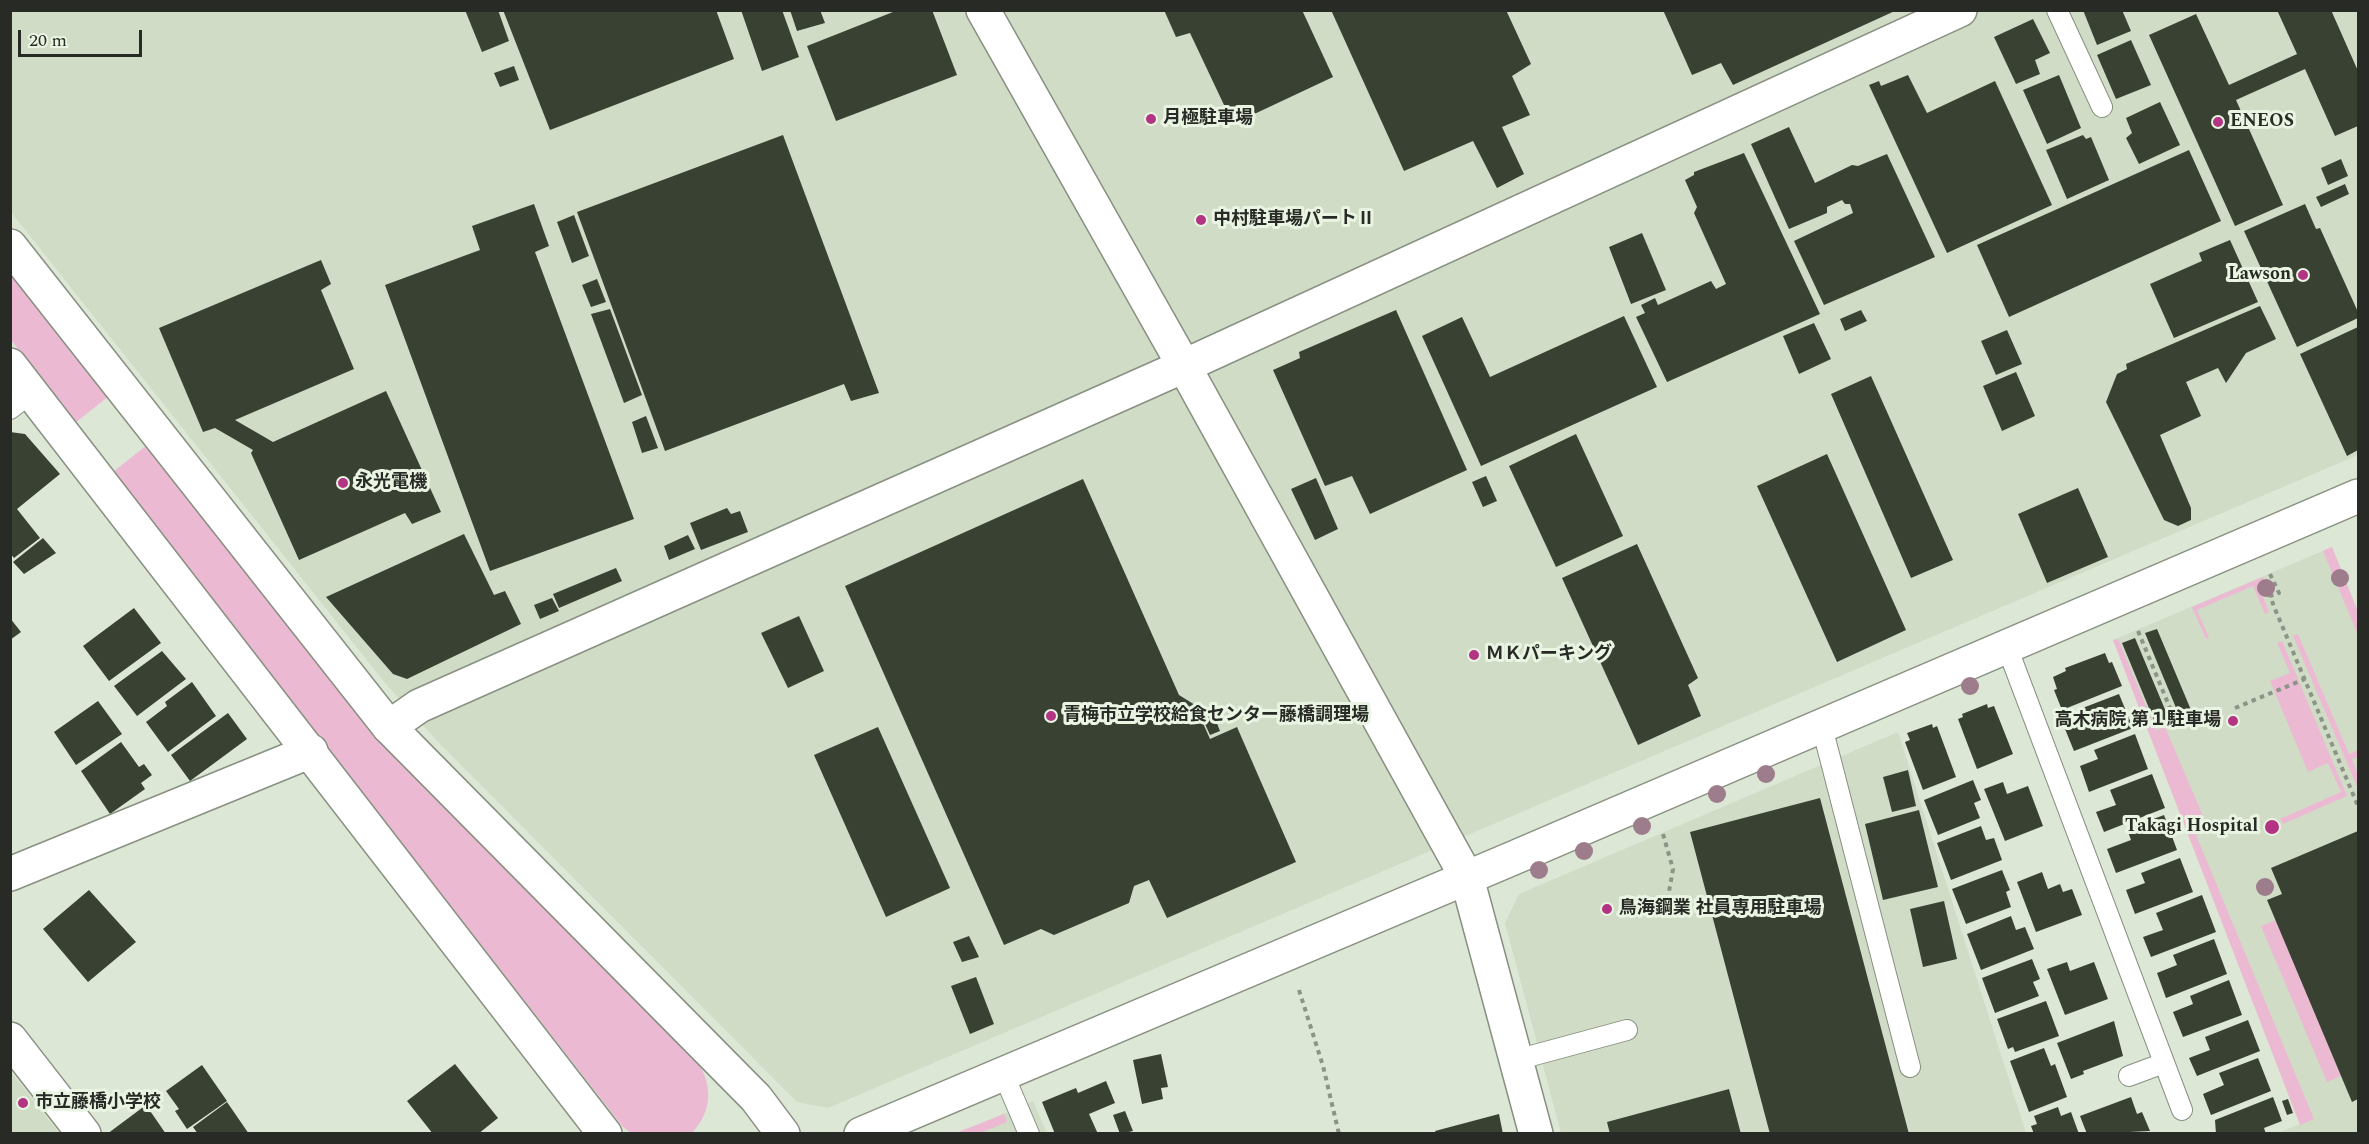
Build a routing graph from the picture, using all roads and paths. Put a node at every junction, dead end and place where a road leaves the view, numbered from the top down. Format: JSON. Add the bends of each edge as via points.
{"nodes":[{"id":1,"x":983,"y":10,"type":"edge"},
{"id":2,"x":1960,"y":10,"type":"edge"},
{"id":3,"x":2057,"y":10,"type":"edge"},
{"id":4,"x":2102,"y":107,"type":"dead end"},
{"id":5,"x":10,"y":246,"type":"edge"},
{"id":6,"x":10,"y":365,"type":"edge"},
{"id":7,"x":1184,"y":366,"type":"junction"},
{"id":8,"x":21,"y":401,"type":"edge"},
{"id":9,"x":2358,"y":495,"type":"edge"},
{"id":10,"x":2268,"y":568,"type":"dead end"},
{"id":11,"x":2136,"y":625,"type":"dead end"},
{"id":12,"x":2007,"y":647,"type":"junction"},
{"id":13,"x":2305,"y":679,"type":"junction"},
{"id":14,"x":2235,"y":708,"type":"dead end"},
{"id":15,"x":2198,"y":710,"type":"dead end"},
{"id":16,"x":389,"y":727,"type":"junction"},
{"id":17,"x":1822,"y":727,"type":"junction"},
{"id":18,"x":310,"y":752,"type":"junction"},
{"id":19,"x":2358,"y":806,"type":"edge"},
{"id":20,"x":1662,"y":827,"type":"dead end"},
{"id":21,"x":10,"y":874,"type":"edge"},
{"id":22,"x":1467,"y":878,"type":"junction"},
{"id":23,"x":1666,"y":909,"type":"dead end"},
{"id":24,"x":1284,"y":955,"type":"junction"},
{"id":25,"x":1627,"y":1030,"type":"dead end"},
{"id":26,"x":10,"y":1039,"type":"edge"},
{"id":27,"x":1516,"y":1060,"type":"junction"},
{"id":28,"x":2164,"y":1063,"type":"junction"},
{"id":29,"x":1910,"y":1067,"type":"dead end"},
{"id":30,"x":1004,"y":1073,"type":"junction"},
{"id":31,"x":2129,"y":1076,"type":"dead end"},
{"id":32,"x":2182,"y":1110,"type":"dead end"},
{"id":33,"x":84,"y":1134,"type":"edge"},
{"id":34,"x":605,"y":1134,"type":"edge"},
{"id":35,"x":783,"y":1134,"type":"edge"},
{"id":36,"x":861,"y":1134,"type":"edge"},
{"id":37,"x":1029,"y":1134,"type":"edge"},
{"id":38,"x":1339,"y":1134,"type":"edge"},
{"id":39,"x":1536,"y":1134,"type":"edge"}],
"edges":[{"from":1,"to":7,"type":"street"},
{"from":2,"to":7,"type":"street"},
{"from":3,"to":4,"type":"lane"},
{"from":5,"to":16,"type":"street"},
{"from":6,"to":8,"type":"street"},
{"from":7,"to":16,"type":"street","via":[[419,706]]},
{"from":7,"to":22,"type":"street"},
{"from":8,"to":18,"type":"street"},
{"from":9,"to":12,"type":"street"},
{"from":10,"to":13,"type":"path","via":[[2279,593],[2270,597]]},
{"from":11,"to":15,"type":"path","via":[[2175,720]]},
{"from":12,"to":17,"type":"street"},
{"from":12,"to":28,"type":"lane"},
{"from":13,"to":14,"type":"path"},
{"from":13,"to":19,"type":"path"},
{"from":16,"to":35,"type":"street","via":[[756,1098]]},
{"from":17,"to":22,"type":"street"},
{"from":17,"to":29,"type":"lane"},
{"from":18,"to":21,"type":"street"},
{"from":18,"to":34,"type":"street"},
{"from":20,"to":23,"type":"path","via":[[1673,868]]},
{"from":22,"to":24,"type":"street"},
{"from":22,"to":27,"type":"street"},
{"from":24,"to":30,"type":"street"},
{"from":24,"to":38,"type":"path","via":[[1306,1005]]},
{"from":25,"to":27,"type":"lane"},
{"from":26,"to":33,"type":"street"},
{"from":27,"to":39,"type":"street"},
{"from":28,"to":31,"type":"lane"},
{"from":28,"to":32,"type":"lane"},
{"from":30,"to":36,"type":"street"},
{"from":30,"to":37,"type":"lane"}]}
